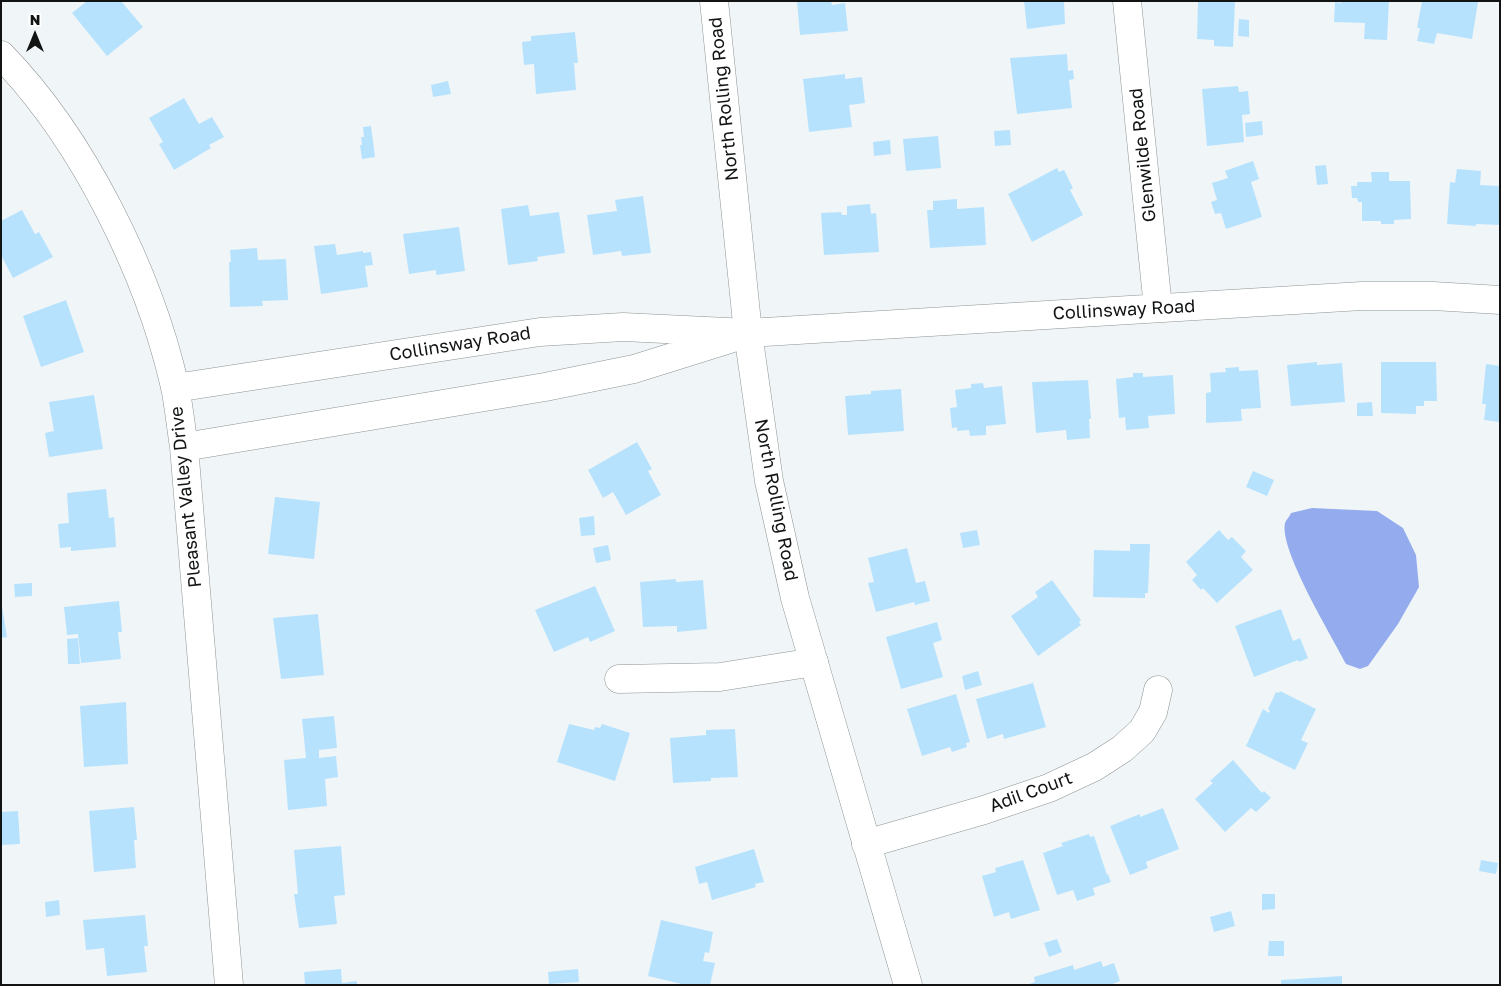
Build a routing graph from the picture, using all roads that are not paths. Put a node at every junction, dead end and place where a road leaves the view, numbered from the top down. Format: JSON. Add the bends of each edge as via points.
{"nodes":[{"id":1,"x":714,"y":1,"type":"edge"},
{"id":2,"x":1128,"y":1,"type":"edge"},
{"id":3,"x":1,"y":55,"type":"edge"},
{"id":4,"x":1500,"y":300,"type":"edge"},
{"id":5,"x":1158,"y":308,"type":"junction"},
{"id":6,"x":748,"y":333,"type":"junction"},
{"id":7,"x":175,"y":388,"type":"junction"},
{"id":8,"x":184,"y":447,"type":"junction"},
{"id":9,"x":814,"y":662,"type":"junction"},
{"id":10,"x":619,"y":679,"type":"dead end"},
{"id":11,"x":1158,"y":690,"type":"dead end"},
{"id":12,"x":866,"y":844,"type":"junction"},
{"id":13,"x":229,"y":985,"type":"edge"},
{"id":14,"x":908,"y":985,"type":"edge"}],
"edges":[{"from":1,"to":6,"type":"street","name":"North Rolling Road"},
{"from":2,"to":5,"type":"street","name":"Glenwilde Road"},
{"from":3,"to":7,"type":"street","name":"Pleasant Valley Drive","via":[[52,116],[90,175],[126,242],[156,321]]},
{"from":4,"to":5,"type":"street","name":"Collinsway Road","via":[[1362,296]]},
{"from":5,"to":6,"type":"street","name":"Collinsway Road"},
{"from":6,"to":7,"type":"street","name":"Collinsway Road","via":[[622,327],[540,332]]},
{"from":6,"to":8,"type":"street","name":"Collinsway Road","via":[[634,369],[563,384]]},
{"from":6,"to":9,"type":"street","name":"North Rolling Road","via":[[769,481],[795,598]]},
{"from":7,"to":8,"type":"street","name":"Pleasant Valley Drive"},
{"from":8,"to":13,"type":"street","name":"Pleasant Valley Drive"},
{"from":9,"to":10,"type":"street","via":[[720,676]]},
{"from":9,"to":12,"type":"street","name":"North Rolling Road"},
{"from":11,"to":12,"type":"street","name":"Adil Court","via":[[1153,712],[1142,731],[1094,767],[1049,788],[984,810]]},
{"from":12,"to":14,"type":"street","name":"North Rolling Road"}]}
